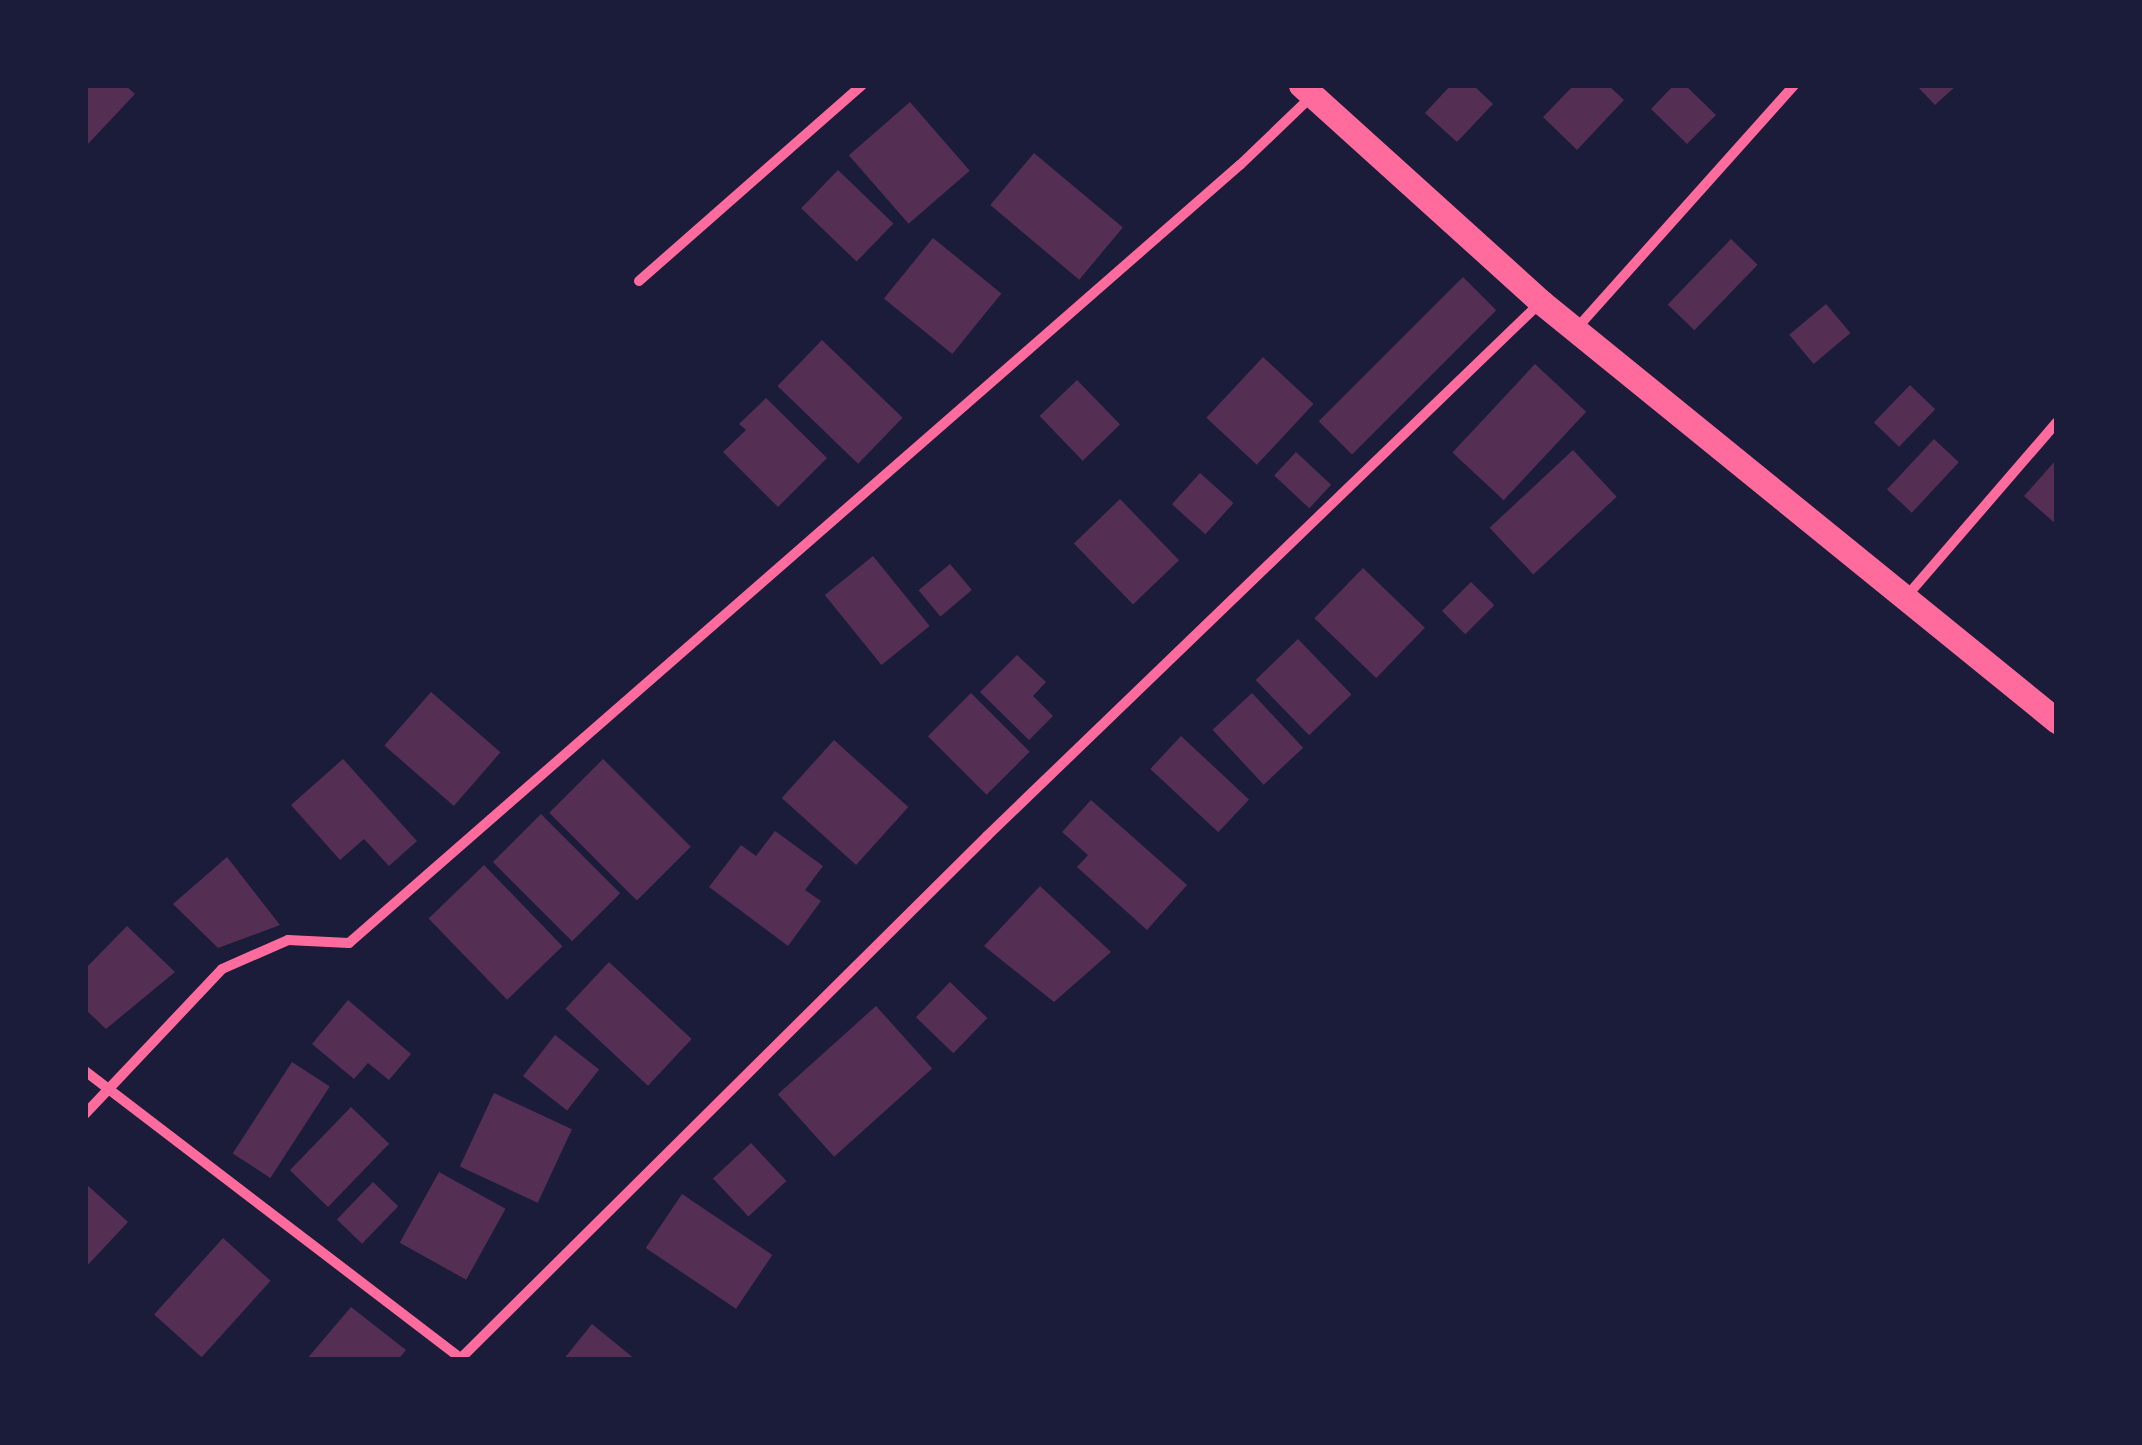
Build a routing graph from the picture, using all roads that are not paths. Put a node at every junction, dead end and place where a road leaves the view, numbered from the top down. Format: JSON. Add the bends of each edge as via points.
{"nodes":[{"id":1,"x":862,"y":85,"type":"edge"},
{"id":2,"x":1794,"y":85,"type":"edge"},
{"id":3,"x":1307,"y":90,"type":"edge"},
{"id":4,"x":639,"y":282,"type":"dead end"},
{"id":5,"x":1541,"y":302,"type":"junction"},
{"id":6,"x":1576,"y":328,"type":"junction"},
{"id":7,"x":2057,"y":422,"type":"edge"},
{"id":8,"x":1906,"y":597,"type":"junction"},
{"id":9,"x":2057,"y":721,"type":"edge"},
{"id":10,"x":85,"y":1071,"type":"edge"},
{"id":11,"x":108,"y":1089,"type":"junction"},
{"id":12,"x":85,"y":1114,"type":"edge"},
{"id":13,"x":461,"y":1360,"type":"edge"}],
"edges":[{"from":1,"to":4,"type":"street"},
{"from":2,"to":6,"type":"street"},
{"from":3,"to":5,"type":"main road"},
{"from":3,"to":11,"type":"street","via":[[1240,165],[349,943],[288,940],[222,969]]},
{"from":5,"to":6,"type":"main road"},
{"from":5,"to":13,"type":"street","via":[[986,836]]},
{"from":6,"to":8,"type":"main road"},
{"from":7,"to":8,"type":"street"},
{"from":8,"to":9,"type":"main road"},
{"from":10,"to":11,"type":"street"},
{"from":11,"to":12,"type":"street"},
{"from":11,"to":13,"type":"street"}]}
